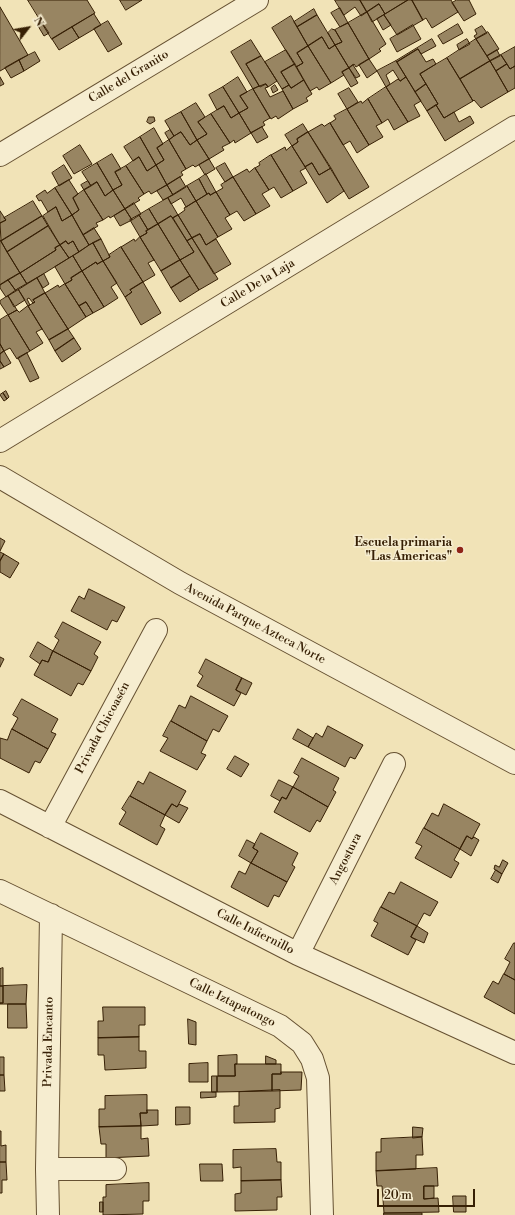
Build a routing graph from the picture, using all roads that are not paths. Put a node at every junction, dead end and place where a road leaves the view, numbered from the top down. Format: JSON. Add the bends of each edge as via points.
{"nodes":[{"id":1,"x":257,"y":0,"type":"edge"},
{"id":2,"x":515,"y":127,"type":"edge"},
{"id":3,"x":0,"y":155,"type":"edge"},
{"id":4,"x":0,"y":441,"type":"edge"},
{"id":5,"x":0,"y":477,"type":"edge"},
{"id":6,"x":156,"y":630,"type":"dead end"},
{"id":7,"x":515,"y":763,"type":"edge"},
{"id":8,"x":394,"y":764,"type":"dead end"},
{"id":9,"x":0,"y":801,"type":"edge"},
{"id":10,"x":50,"y":827,"type":"junction"},
{"id":11,"x":0,"y":891,"type":"edge"},
{"id":12,"x":51,"y":915,"type":"junction"},
{"id":13,"x":298,"y":954,"type":"junction"},
{"id":14,"x":515,"y":1053,"type":"edge"},
{"id":15,"x":48,"y":1168,"type":"junction"},
{"id":16,"x":115,"y":1169,"type":"dead end"},
{"id":17,"x":48,"y":1215,"type":"edge"},
{"id":18,"x":322,"y":1215,"type":"edge"}],
"edges":[{"from":1,"to":3,"type":"street","name":"Calle del Granito"},
{"from":2,"to":4,"type":"street","name":"Calle De la Laja"},
{"from":5,"to":7,"type":"street","name":"Avenida Parque Azteca Norte","via":[[180,583]]},
{"from":6,"to":10,"type":"street","name":"Privada Chicoasén"},
{"from":8,"to":13,"type":"street","name":"Angostura"},
{"from":9,"to":10,"type":"street","name":"Calle Infiernillo"},
{"from":10,"to":13,"type":"street","name":"Calle Infiernillo"},
{"from":11,"to":12,"type":"street","name":"Calle Iztapatongo"},
{"from":12,"to":15,"type":"street","name":"Privada Encanto"},
{"from":12,"to":18,"type":"street","name":"Calle Iztapatongo","via":[[280,1026],[302,1043],[312,1059],[318,1078]]},
{"from":13,"to":14,"type":"street","name":"Calle Infiernillo"},
{"from":15,"to":16,"type":"street"},
{"from":15,"to":17,"type":"street","name":"Privada Encanto"}]}
